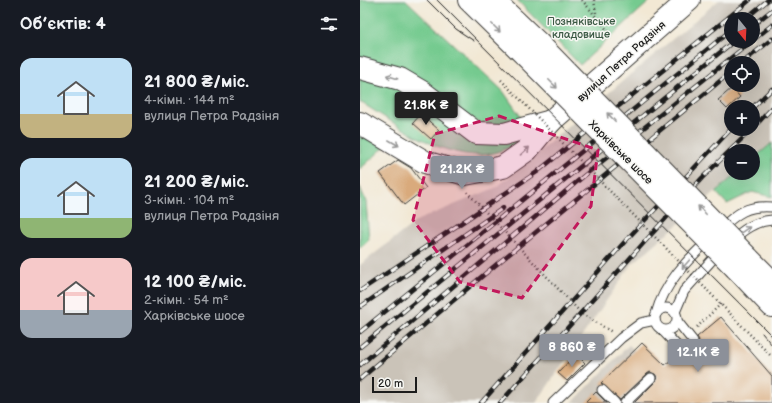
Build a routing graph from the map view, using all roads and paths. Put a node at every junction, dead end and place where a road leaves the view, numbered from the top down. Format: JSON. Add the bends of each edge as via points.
{"nodes":[{"id":1,"x":469,"y":0,"type":"edge"},
{"id":2,"x":493,"y":0,"type":"edge"},
{"id":3,"x":582,"y":0,"type":"edge"},
{"id":4,"x":594,"y":0,"type":"edge"},
{"id":5,"x":689,"y":0,"type":"edge"},
{"id":6,"x":596,"y":14,"type":"junction"},
{"id":7,"x":608,"y":31,"type":"dead end"},
{"id":8,"x":532,"y":50,"type":"junction"},
{"id":9,"x":360,"y":68,"type":"edge"},
{"id":10,"x":501,"y":80,"type":"dead end"},
{"id":11,"x":551,"y":121,"type":"junction"},
{"id":12,"x":360,"y":123,"type":"edge"},
{"id":13,"x":475,"y":202,"type":"dead end"},
{"id":14,"x":772,"y":207,"type":"edge"},
{"id":15,"x":772,"y":220,"type":"edge"},
{"id":16,"x":742,"y":263,"type":"junction"},
{"id":17,"x":772,"y":282,"type":"edge"},
{"id":18,"x":721,"y":304,"type":"junction"},
{"id":19,"x":772,"y":306,"type":"edge"},
{"id":20,"x":676,"y":316,"type":"junction"},
{"id":21,"x":655,"y":317,"type":"junction"},
{"id":22,"x":696,"y":328,"type":"dead end"},
{"id":23,"x":662,"y":330,"type":"junction"},
{"id":24,"x":621,"y":338,"type":"junction"},
{"id":25,"x":693,"y":341,"type":"dead end"},
{"id":26,"x":682,"y":351,"type":"dead end"},
{"id":27,"x":772,"y":357,"type":"edge"},
{"id":28,"x":651,"y":378,"type":"dead end"},
{"id":29,"x":602,"y":390,"type":"dead end"},
{"id":30,"x":553,"y":403,"type":"edge"},
{"id":31,"x":615,"y":403,"type":"edge"},
{"id":32,"x":625,"y":403,"type":"edge"}],
"edges":[{"from":1,"to":8,"type":"main road","name":"Харківське шосе","one_way":true},
{"from":2,"to":8,"type":"main road","name":"Харківське шосе"},
{"from":3,"to":6,"type":"path"},
{"from":4,"to":6,"type":"path"},
{"from":5,"to":11,"type":"main road","name":"вулиця Петра Радзіня"},
{"from":6,"to":7,"type":"path"},
{"from":8,"to":16,"type":"main road","name":"Харківське шосе","bridge":true},
{"from":11,"to":9,"type":"main road","name":"вулиця Петра Радзіня","one_way":true,"via":[[504,134],[476,133],[422,92],[400,79]]},
{"from":10,"to":18,"type":"path","bridge":true},
{"from":12,"to":11,"type":"main road","name":"вулиця Петра Радзіня","one_way":true,"via":[[426,162],[465,174],[503,167],[527,150]]},
{"from":13,"to":24,"type":"path","via":[[582,314]]},
{"from":14,"to":21,"type":"lane","one_way":true,"via":[[753,206],[735,215],[699,249],[667,286],[660,298]]},
{"from":20,"to":15,"type":"lane","one_way":true,"via":[[684,291],[722,248],[745,229],[756,223]]},
{"from":16,"to":17,"type":"main road","name":"Харківське шосе"},
{"from":16,"to":19,"type":"main road","name":"Харківське шосе"},
{"from":18,"to":22,"type":"path"},
{"from":18,"to":27,"type":"path"},
{"from":20,"to":21,"type":"lane","via":[[666,308],[660,309]]},
{"from":20,"to":23,"type":"lane","via":[[672,328]]},
{"from":20,"to":25,"type":"lane"},
{"from":21,"to":23,"type":"lane","via":[[657,326]]},
{"from":21,"to":24,"type":"lane","via":[[641,323]]},
{"from":23,"to":26,"type":"lane"},
{"from":24,"to":30,"type":"lane"},
{"from":28,"to":32,"type":"lane"},
{"from":29,"to":31,"type":"lane"}]}
